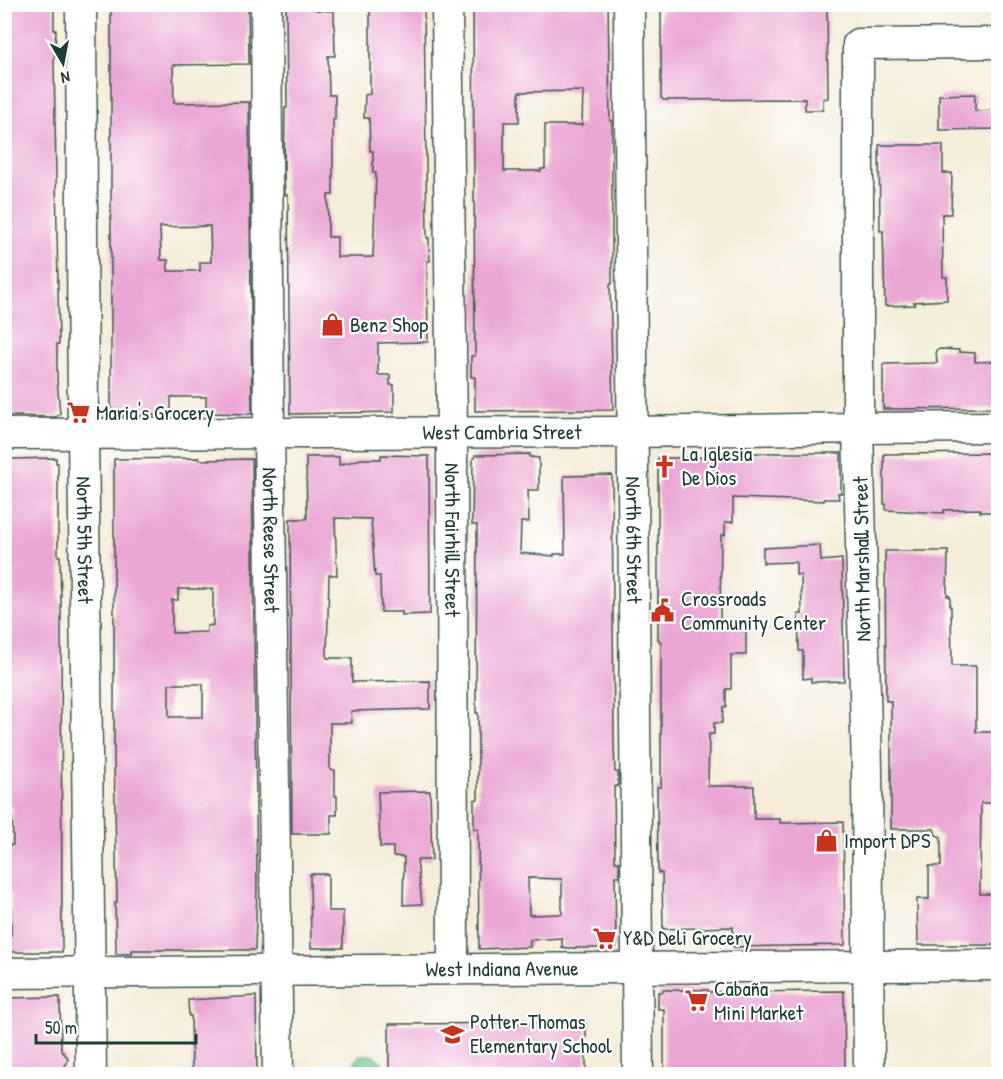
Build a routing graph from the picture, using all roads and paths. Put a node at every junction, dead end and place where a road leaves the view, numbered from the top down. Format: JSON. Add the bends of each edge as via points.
{"nodes":[{"id":1,"x":81,"y":4,"type":"edge"},
{"id":2,"x":266,"y":4,"type":"edge"},
{"id":3,"x":447,"y":4,"type":"edge"},
{"id":4,"x":629,"y":4,"type":"edge"},
{"id":5,"x":999,"y":43,"type":"edge"},
{"id":6,"x":858,"y":428,"type":"junction"},
{"id":7,"x":999,"y":428,"type":"edge"},
{"id":8,"x":452,"y":432,"type":"junction"},
{"id":9,"x":634,"y":432,"type":"junction"},
{"id":10,"x":269,"y":433,"type":"junction"},
{"id":11,"x":4,"y":434,"type":"edge"},
{"id":12,"x":83,"y":434,"type":"junction"},
{"id":13,"x":999,"y":965,"type":"edge"},
{"id":14,"x":869,"y":966,"type":"junction"},
{"id":15,"x":637,"y":967,"type":"junction"},
{"id":16,"x":453,"y":968,"type":"junction"},
{"id":17,"x":277,"y":970,"type":"junction"},
{"id":18,"x":90,"y":972,"type":"junction"},
{"id":19,"x":4,"y":973,"type":"edge"},
{"id":20,"x":91,"y":1074,"type":"edge"},
{"id":21,"x":278,"y":1074,"type":"edge"},
{"id":22,"x":638,"y":1074,"type":"edge"},
{"id":23,"x":869,"y":1074,"type":"edge"}],
"edges":[{"from":1,"to":12,"type":"street","name":"North 5th Street"},
{"from":2,"to":10,"type":"street","name":"North Reese Street"},
{"from":3,"to":8,"type":"street","name":"North Fairhill Street"},
{"from":4,"to":9,"type":"street","name":"North 6th Street"},
{"from":5,"to":6,"type":"street","name":"North Marshall Street","via":[[858,44]]},
{"from":6,"to":7,"type":"street","name":"West Cambria Street"},
{"from":6,"to":9,"type":"street","name":"West Cambria Street"},
{"from":6,"to":14,"type":"street","name":"North Marshall Street"},
{"from":8,"to":9,"type":"street","name":"West Cambria Street"},
{"from":8,"to":10,"type":"street","name":"West Cambria Street"},
{"from":8,"to":16,"type":"street","name":"North Fairhill Street"},
{"from":9,"to":15,"type":"street","name":"North 6th Street"},
{"from":10,"to":12,"type":"street","name":"West Cambria Street"},
{"from":10,"to":17,"type":"street","name":"North Reese Street"},
{"from":11,"to":12,"type":"street","name":"West Cambria Street"},
{"from":12,"to":18,"type":"street","name":"North 5th Street"},
{"from":13,"to":14,"type":"street","name":"West Indiana Avenue"},
{"from":14,"to":15,"type":"street","name":"West Indiana Avenue"},
{"from":14,"to":23,"type":"street","name":"North Marshall Street"},
{"from":15,"to":16,"type":"street","name":"West Indiana Avenue"},
{"from":15,"to":22,"type":"street","name":"North 6th Street"},
{"from":16,"to":17,"type":"street","name":"West Indiana Avenue"},
{"from":17,"to":18,"type":"street","name":"West Indiana Avenue"},
{"from":17,"to":21,"type":"street","name":"North Reese Street"},
{"from":18,"to":19,"type":"street","name":"West Indiana Avenue"},
{"from":18,"to":20,"type":"street","name":"North 5th Street"}]}
